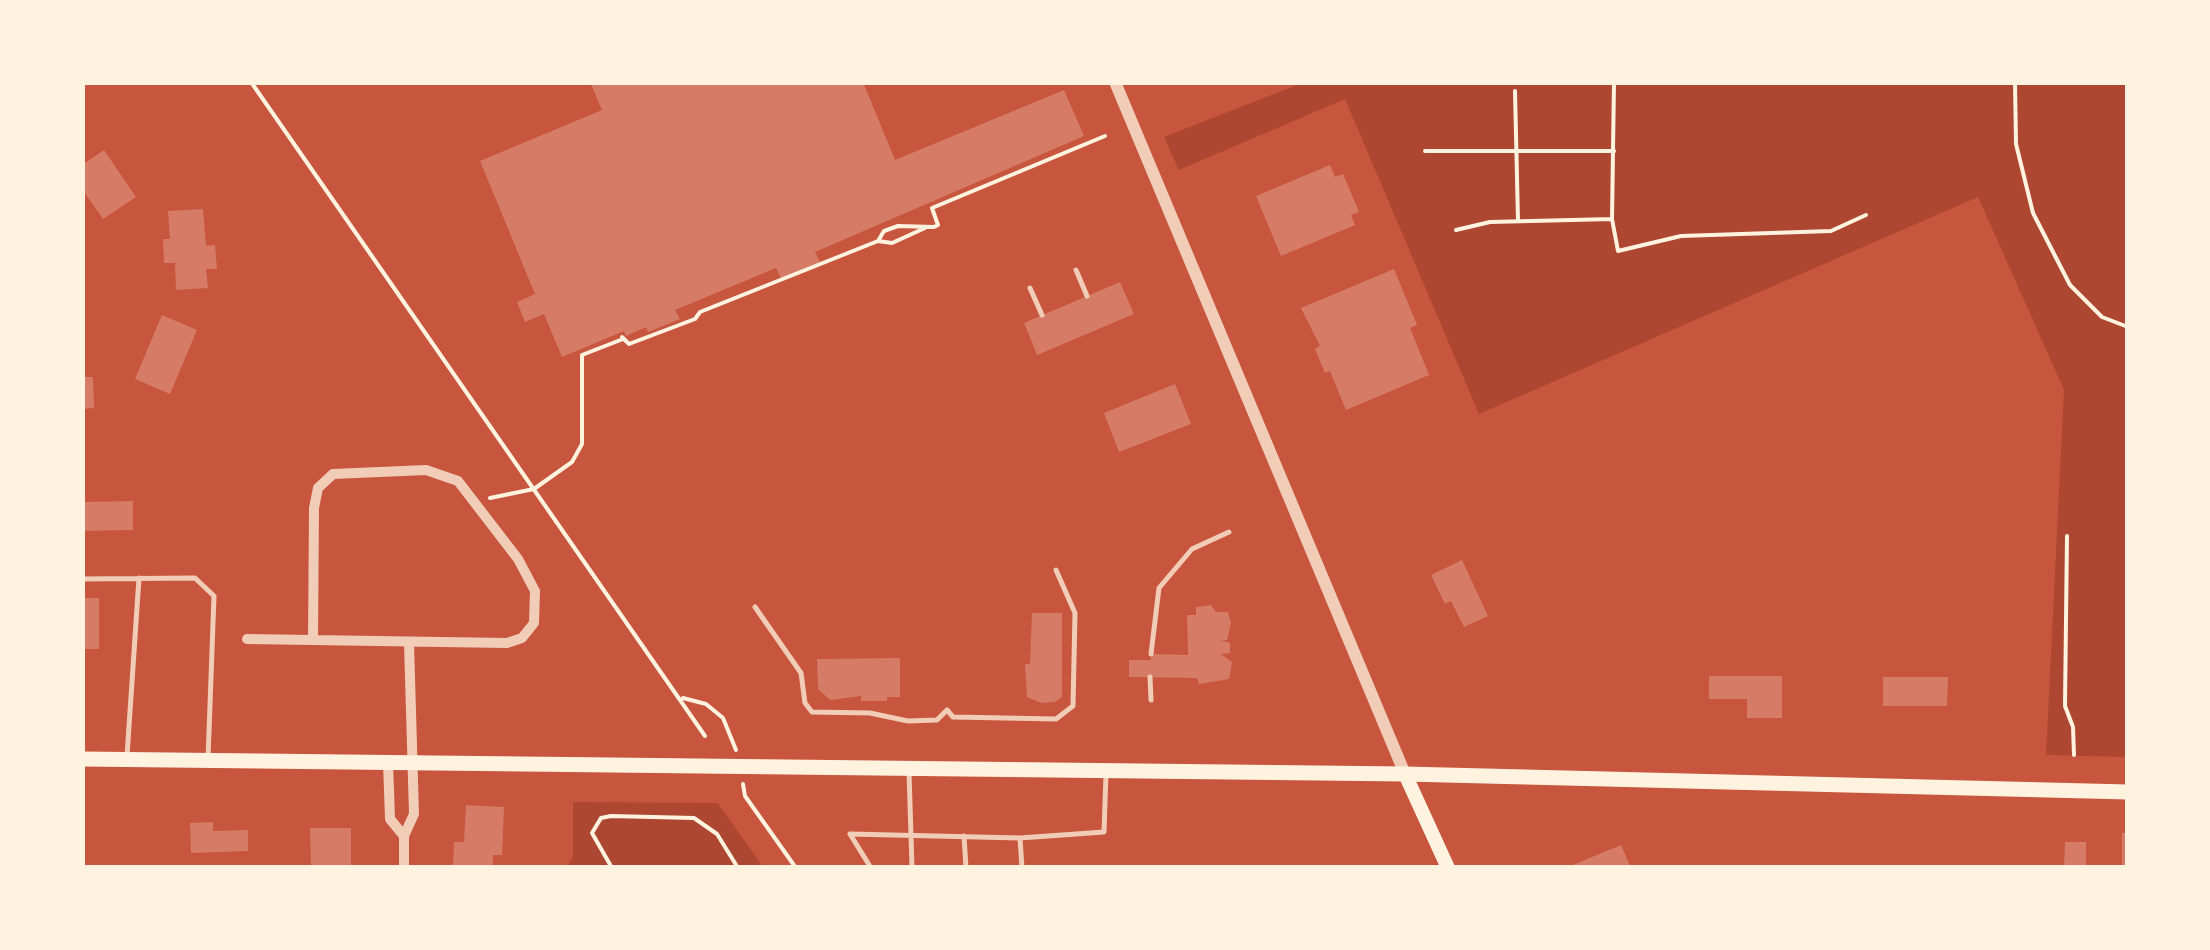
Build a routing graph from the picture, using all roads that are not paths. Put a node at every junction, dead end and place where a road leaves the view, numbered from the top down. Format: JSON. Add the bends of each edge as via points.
{"nodes":[{"id":1,"x":1115,"y":82,"type":"edge"},
{"id":2,"x":1076,"y":270,"type":"dead end"},
{"id":3,"x":1030,"y":288,"type":"dead end"},
{"id":4,"x":1087,"y":296,"type":"dead end"},
{"id":5,"x":1042,"y":315,"type":"dead end"},
{"id":6,"x":1230,"y":532,"type":"dead end"},
{"id":7,"x":1056,"y":570,"type":"dead end"},
{"id":8,"x":82,"y":578,"type":"edge"},
{"id":9,"x":139,"y":578,"type":"junction"},
{"id":10,"x":755,"y":607,"type":"dead end"},
{"id":11,"x":246,"y":639,"type":"dead end"},
{"id":12,"x":313,"y":640,"type":"junction"},
{"id":13,"x":408,"y":643,"type":"junction"},
{"id":14,"x":1151,"y":654,"type":"dead end"},
{"id":15,"x":1150,"y":677,"type":"dead end"},
{"id":16,"x":1151,"y":700,"type":"dead end"},
{"id":17,"x":82,"y":759,"type":"edge"},
{"id":18,"x":127,"y":759,"type":"junction"},
{"id":19,"x":208,"y":760,"type":"junction"},
{"id":20,"x":388,"y":762,"type":"junction"},
{"id":21,"x":414,"y":762,"type":"junction"},
{"id":22,"x":909,"y":769,"type":"junction"},
{"id":23,"x":1106,"y":773,"type":"junction"},
{"id":24,"x":1405,"y":774,"type":"junction"},
{"id":25,"x":2128,"y":792,"type":"edge"},
{"id":26,"x":911,"y":835,"type":"junction"},
{"id":27,"x":404,"y":836,"type":"junction"},
{"id":28,"x":964,"y":836,"type":"junction"},
{"id":29,"x":1020,"y":838,"type":"junction"},
{"id":30,"x":404,"y":868,"type":"edge"},
{"id":31,"x":872,"y":868,"type":"edge"},
{"id":32,"x":912,"y":868,"type":"edge"},
{"id":33,"x":966,"y":868,"type":"edge"},
{"id":34,"x":1022,"y":868,"type":"edge"},
{"id":35,"x":1448,"y":868,"type":"edge"}],
"edges":[{"from":1,"to":24,"type":"street"},
{"from":2,"to":4,"type":"lane"},
{"from":3,"to":5,"type":"lane"},
{"from":6,"to":14,"type":"lane","via":[[1192,548],[1159,588]]},
{"from":7,"to":10,"type":"lane","via":[[1076,613],[1073,706],[1056,719],[953,717],[947,710],[937,720],[908,722],[870,713],[812,712],[800,672]]},
{"from":8,"to":9,"type":"lane"},
{"from":9,"to":18,"type":"lane"},
{"from":9,"to":19,"type":"lane","via":[[195,578],[214,596]]},
{"from":11,"to":12,"type":"street"},
{"from":12,"to":13,"type":"street"},
{"from":12,"to":13,"type":"street","via":[[314,508],[324,480],[426,470],[458,481],[477,504],[536,592],[534,623],[522,638],[506,643]]},
{"from":13,"to":21,"type":"street"},
{"from":15,"to":16,"type":"lane"},
{"from":17,"to":18,"type":"main road"},
{"from":18,"to":19,"type":"main road"},
{"from":19,"to":20,"type":"main road"},
{"from":20,"to":21,"type":"main road"},
{"from":20,"to":27,"type":"street","via":[[390,819]]},
{"from":21,"to":22,"type":"main road"},
{"from":21,"to":27,"type":"street","via":[[414,814]]},
{"from":22,"to":23,"type":"main road"},
{"from":22,"to":26,"type":"lane"},
{"from":23,"to":24,"type":"main road"},
{"from":23,"to":29,"type":"lane","via":[[1104,832]]},
{"from":24,"to":25,"type":"main road"},
{"from":24,"to":35,"type":"main road"},
{"from":26,"to":28,"type":"lane"},
{"from":26,"to":31,"type":"lane","via":[[850,834]]},
{"from":26,"to":32,"type":"lane"},
{"from":27,"to":30,"type":"street"},
{"from":28,"to":29,"type":"lane"},
{"from":28,"to":33,"type":"lane"},
{"from":29,"to":34,"type":"lane"}]}
